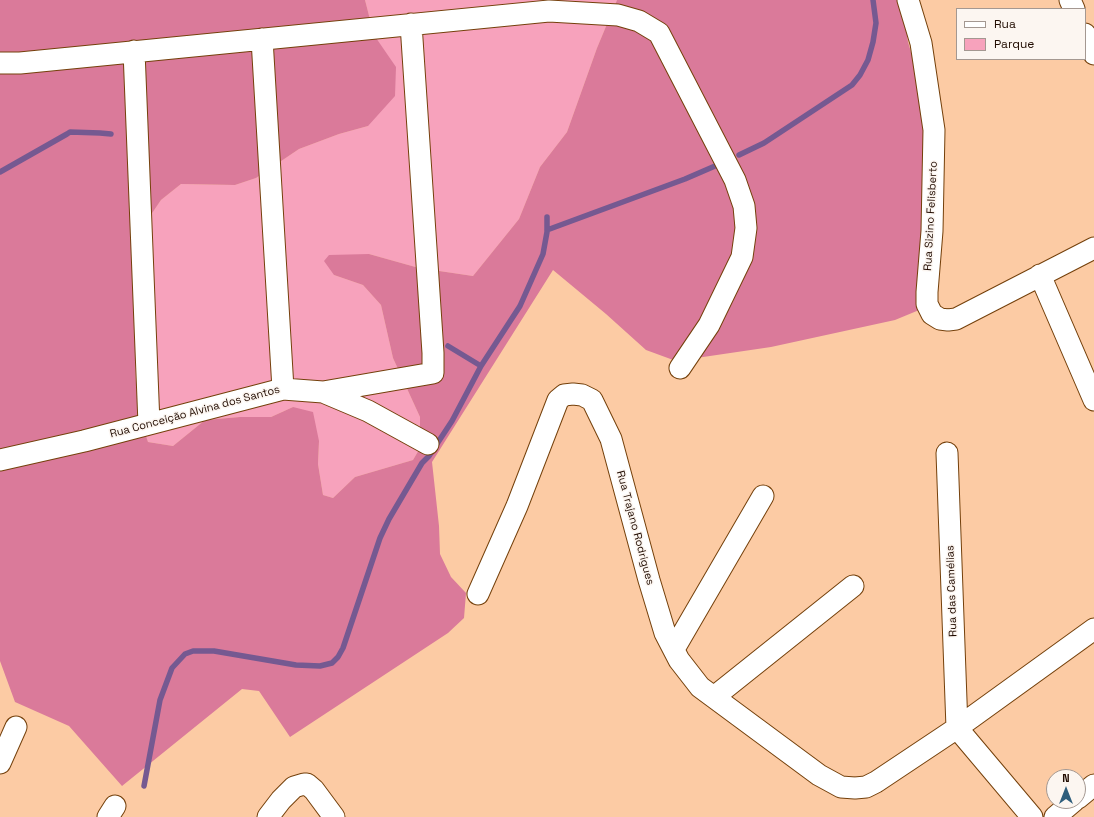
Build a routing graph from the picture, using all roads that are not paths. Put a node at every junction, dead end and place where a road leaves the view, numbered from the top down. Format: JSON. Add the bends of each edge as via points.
{"nodes":[{"id":1,"x":908,"y":0,"type":"edge"},
{"id":2,"x":411,"y":24,"type":"junction"},
{"id":3,"x":1086,"y":36,"type":"edge"},
{"id":4,"x":262,"y":39,"type":"junction"},
{"id":5,"x":134,"y":51,"type":"junction"},
{"id":6,"x":1094,"y":54,"type":"edge"},
{"id":7,"x":0,"y":63,"type":"edge"},
{"id":8,"x":1094,"y":248,"type":"edge"},
{"id":9,"x":1040,"y":275,"type":"junction"},
{"id":10,"x":680,"y":368,"type":"dead end"},
{"id":11,"x":283,"y":389,"type":"junction"},
{"id":12,"x":323,"y":392,"type":"junction"},
{"id":13,"x":1094,"y":400,"type":"edge"},
{"id":14,"x":149,"y":424,"type":"junction"},
{"id":15,"x":428,"y":444,"type":"dead end"},
{"id":16,"x":947,"y":453,"type":"dead end"},
{"id":17,"x":0,"y":460,"type":"edge"},
{"id":18,"x":763,"y":496,"type":"dead end"},
{"id":19,"x":853,"y":586,"type":"dead end"},
{"id":20,"x":478,"y":594,"type":"dead end"},
{"id":21,"x":1094,"y":629,"type":"edge"},
{"id":22,"x":674,"y":649,"type":"junction"},
{"id":23,"x":714,"y":696,"type":"junction"},
{"id":24,"x":957,"y":728,"type":"junction"},
{"id":25,"x":8,"y":729,"type":"edge"},
{"id":26,"x":0,"y":763,"type":"edge"},
{"id":27,"x":1094,"y":785,"type":"edge"},
{"id":28,"x":1086,"y":792,"type":"edge"},
{"id":29,"x":1064,"y":809,"type":"edge"},
{"id":30,"x":268,"y":817,"type":"edge"},
{"id":31,"x":334,"y":817,"type":"edge"},
{"id":32,"x":1032,"y":817,"type":"edge"},
{"id":33,"x":1055,"y":817,"type":"edge"}],
"edges":[{"from":1,"to":9,"type":"street","name":"Rua Sizino Felisberto","via":[[921,43],[934,130],[932,231],[926,292],[929,309],[940,319],[956,319]]},
{"from":2,"to":4,"type":"street"},
{"from":2,"to":10,"type":"street","via":[[549,11],[618,15],[639,21],[658,33],[735,180],[744,206],[746,228],[742,257],[709,325]]},
{"from":2,"to":12,"type":"street","via":[[433,373]]},
{"from":3,"to":6,"type":"street"},
{"from":4,"to":5,"type":"street"},
{"from":4,"to":11,"type":"street"},
{"from":5,"to":7,"type":"street"},
{"from":5,"to":14,"type":"street"},
{"from":8,"to":9,"type":"street","name":"Rua Sizino Felisberto"},
{"from":9,"to":13,"type":"street"},
{"from":11,"to":12,"type":"street","name":"Rua Conceição Alvina dos Santos"},
{"from":11,"to":14,"type":"street","name":"Rua Conceição Alvina dos Santos"},
{"from":12,"to":15,"type":"street","name":"Rua Conceição Alvina dos Santos","via":[[368,410]]},
{"from":14,"to":17,"type":"street","name":"Rua Conceição Alvina dos Santos"},
{"from":16,"to":24,"type":"street","name":"Rua das Camélias"},
{"from":18,"to":22,"type":"street"},
{"from":19,"to":23,"type":"street"},
{"from":20,"to":22,"type":"street","name":"Rua Trajano Rodrigues","via":[[517,506],[558,400],[564,395],[582,395],[592,400],[611,439],[649,580],[665,633]]},
{"from":21,"to":24,"type":"street"},
{"from":22,"to":23,"type":"street","name":"Rua Trajano Rodrigues","via":[[679,660],[700,687]]},
{"from":23,"to":24,"type":"street","name":"Rua Trajano Rodrigues","via":[[819,775],[841,787],[866,787],[876,782]]},
{"from":24,"to":32,"type":"street"},
{"from":25,"to":26,"type":"street"},
{"from":27,"to":28,"type":"street"},
{"from":29,"to":33,"type":"street"},
{"from":30,"to":31,"type":"street","via":[[281,800],[300,784],[307,784]]}]}
